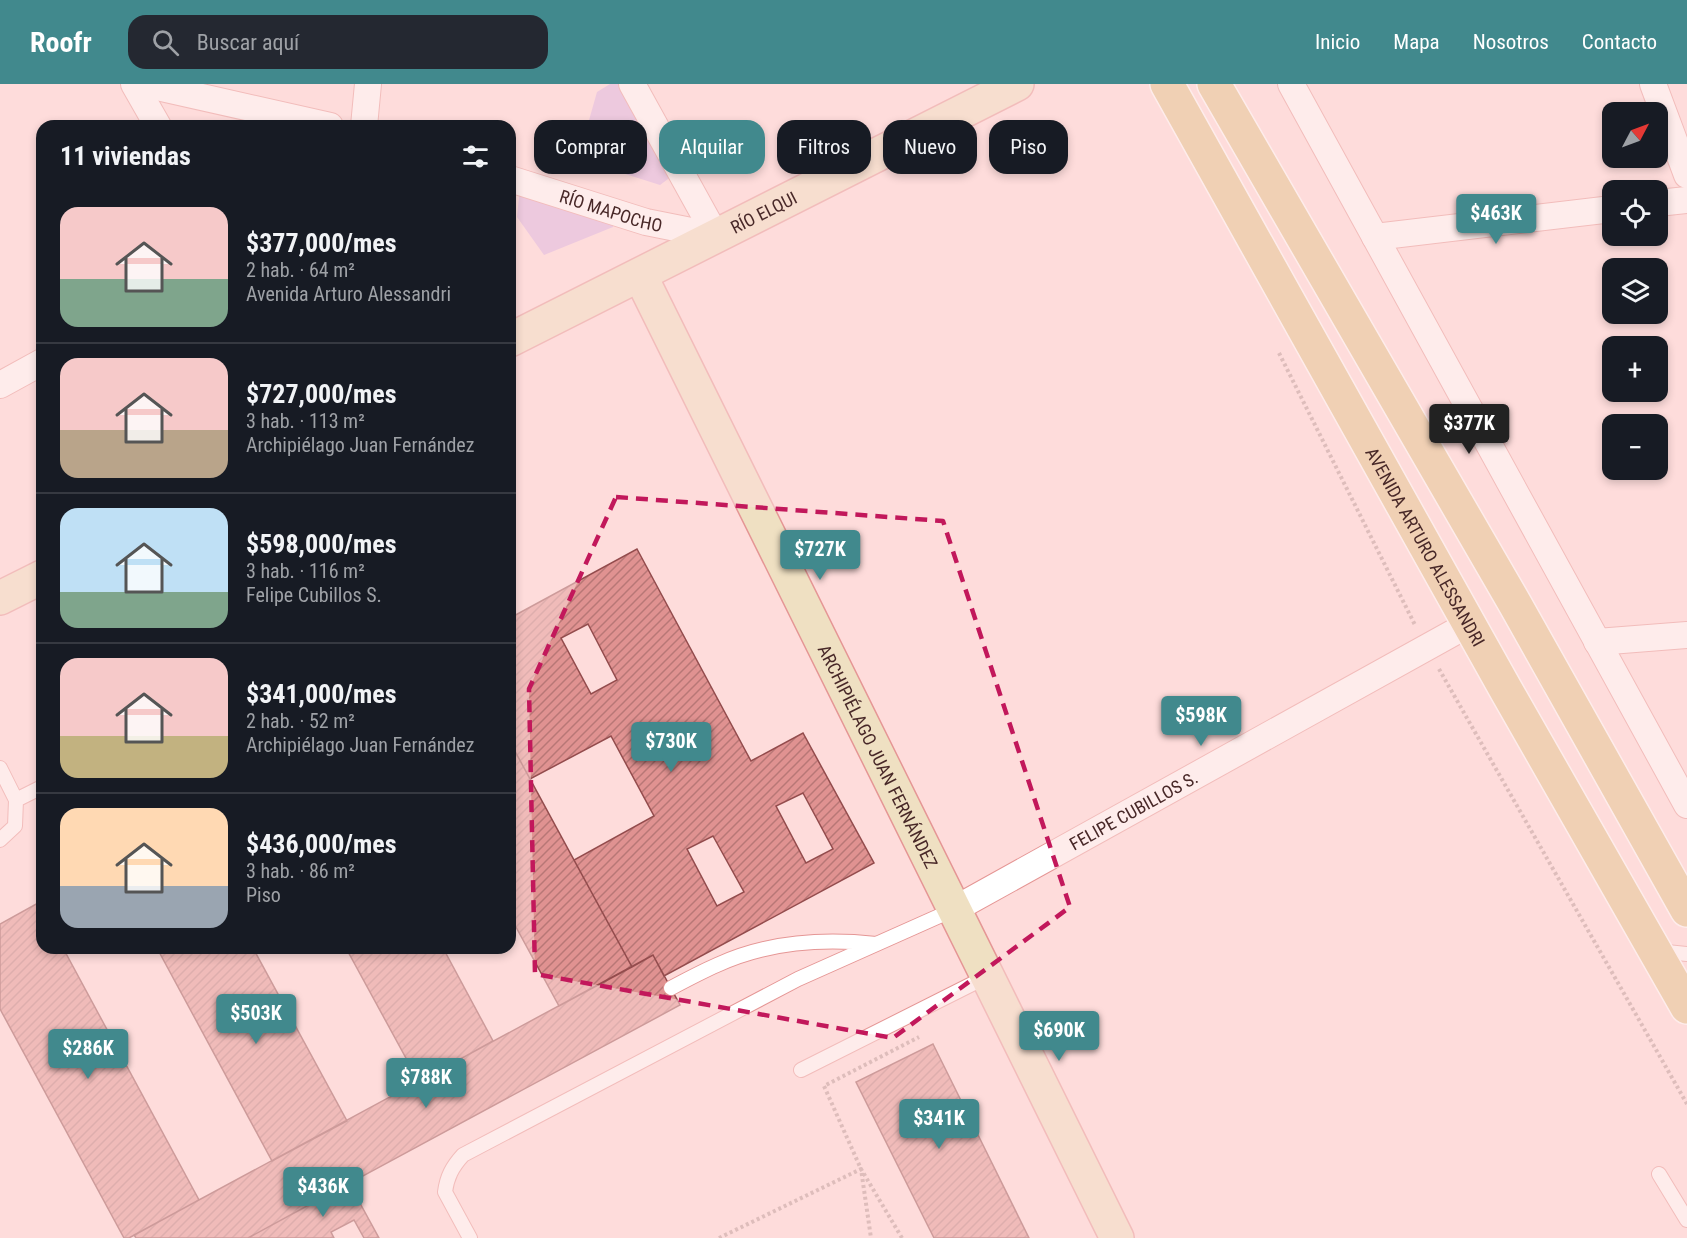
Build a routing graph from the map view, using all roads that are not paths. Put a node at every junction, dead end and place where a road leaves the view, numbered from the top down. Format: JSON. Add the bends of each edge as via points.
{"nodes":[{"id":1,"x":134,"y":84,"type":"edge"},
{"id":2,"x":144,"y":84,"type":"edge"},
{"id":3,"x":368,"y":84,"type":"edge"},
{"id":4,"x":632,"y":84,"type":"edge"},
{"id":5,"x":1017,"y":84,"type":"edge"},
{"id":6,"x":1167,"y":84,"type":"edge"},
{"id":7,"x":1214,"y":84,"type":"edge"},
{"id":8,"x":1291,"y":84,"type":"edge"},
{"id":9,"x":1653,"y":84,"type":"edge"},
{"id":10,"x":155,"y":120,"type":"edge"},
{"id":11,"x":303,"y":120,"type":"edge"},
{"id":12,"x":365,"y":120,"type":"edge"},
{"id":13,"x":1687,"y":175,"type":"edge"},
{"id":14,"x":516,"y":182,"type":"edge"},
{"id":15,"x":1687,"y":200,"type":"edge"},
{"id":16,"x":1668,"y":202,"type":"edge"},
{"id":17,"x":1602,"y":210,"type":"edge"},
{"id":18,"x":716,"y":236,"type":"junction"},
{"id":19,"x":1375,"y":237,"type":"junction"},
{"id":20,"x":640,"y":275,"type":"junction"},
{"id":21,"x":516,"y":337,"type":"edge"},
{"id":22,"x":36,"y":365,"type":"edge"},
{"id":23,"x":0,"y":385,"type":"edge"},
{"id":24,"x":36,"y":580,"type":"edge"},
{"id":25,"x":0,"y":598,"type":"edge"},
{"id":26,"x":1469,"y":624,"type":"junction"},
{"id":27,"x":1687,"y":635,"type":"edge"},
{"id":28,"x":1597,"y":642,"type":"junction"},
{"id":29,"x":0,"y":768,"type":"edge"},
{"id":30,"x":36,"y":790,"type":"edge"},
{"id":31,"x":16,"y":800,"type":"junction"},
{"id":32,"x":1687,"y":805,"type":"edge"},
{"id":33,"x":0,"y":840,"type":"edge"},
{"id":34,"x":955,"y":909,"type":"junction"},
{"id":35,"x":1687,"y":910,"type":"edge"},
{"id":36,"x":876,"y":944,"type":"junction"},
{"id":37,"x":1655,"y":951,"type":"junction"},
{"id":38,"x":1687,"y":954,"type":"edge"},
{"id":39,"x":988,"y":976,"type":"junction"},
{"id":40,"x":671,"y":988,"type":"dead end"},
{"id":41,"x":1687,"y":1007,"type":"edge"},
{"id":42,"x":801,"y":1070,"type":"dead end"},
{"id":43,"x":1659,"y":1174,"type":"dead end"},
{"id":44,"x":1687,"y":1220,"type":"edge"},
{"id":45,"x":470,"y":1238,"type":"edge"},
{"id":46,"x":1117,"y":1238,"type":"edge"}],
"edges":[{"from":1,"to":10,"type":"street"},
{"from":2,"to":11,"type":"street"},
{"from":3,"to":12,"type":"street"},
{"from":4,"to":18,"type":"street"},
{"from":5,"to":18,"type":"street","name":"RÍO ELQUI"},
{"from":6,"to":26,"type":"main road","name":"AVENIDA ARTURO ALESSANDRI"},
{"from":7,"to":35,"type":"main road"},
{"from":8,"to":19,"type":"street"},
{"from":9,"to":13,"type":"street"},
{"from":14,"to":18,"type":"street","name":"RÍO MAPOCHO","via":[[646,222]]},
{"from":15,"to":16,"type":"street"},
{"from":17,"to":19,"type":"street"},
{"from":18,"to":20,"type":"street","name":"RÍO ELQUI"},
{"from":19,"to":28,"type":"street"},
{"from":20,"to":21,"type":"street","name":"RÍO ELQUI"},
{"from":20,"to":34,"type":"street","name":"ARCHIPIÉLAGO JUAN FERNÁNDEZ"},
{"from":22,"to":23,"type":"street"},
{"from":24,"to":25,"type":"street"},
{"from":26,"to":34,"type":"street","name":"FELIPE CUBILLOS S."},
{"from":26,"to":37,"type":"main road","name":"AVENIDA ARTURO ALESSANDRI"},
{"from":27,"to":28,"type":"street"},
{"from":28,"to":32,"type":"street"},
{"from":29,"to":31,"type":"lane"},
{"from":30,"to":31,"type":"lane"},
{"from":31,"to":33,"type":"lane","via":[[15,826]]},
{"from":34,"to":36,"type":"lane"},
{"from":34,"to":39,"type":"street","name":"ARCHIPIÉLAGO JUAN FERNÁNDEZ"},
{"from":36,"to":40,"type":"lane","via":[[821,940],[767,948],[717,964]]},
{"from":36,"to":45,"type":"lane","via":[[798,979],[463,1155],[449,1173],[445,1192]]},
{"from":37,"to":38,"type":"lane"},
{"from":37,"to":41,"type":"main road","name":"AVENIDA ARTURO ALESSANDRI"},
{"from":39,"to":42,"type":"lane"},
{"from":39,"to":46,"type":"street","name":"ARCHIPIÉLAGO JUAN FERNÁNDEZ"},
{"from":43,"to":44,"type":"lane"}]}
